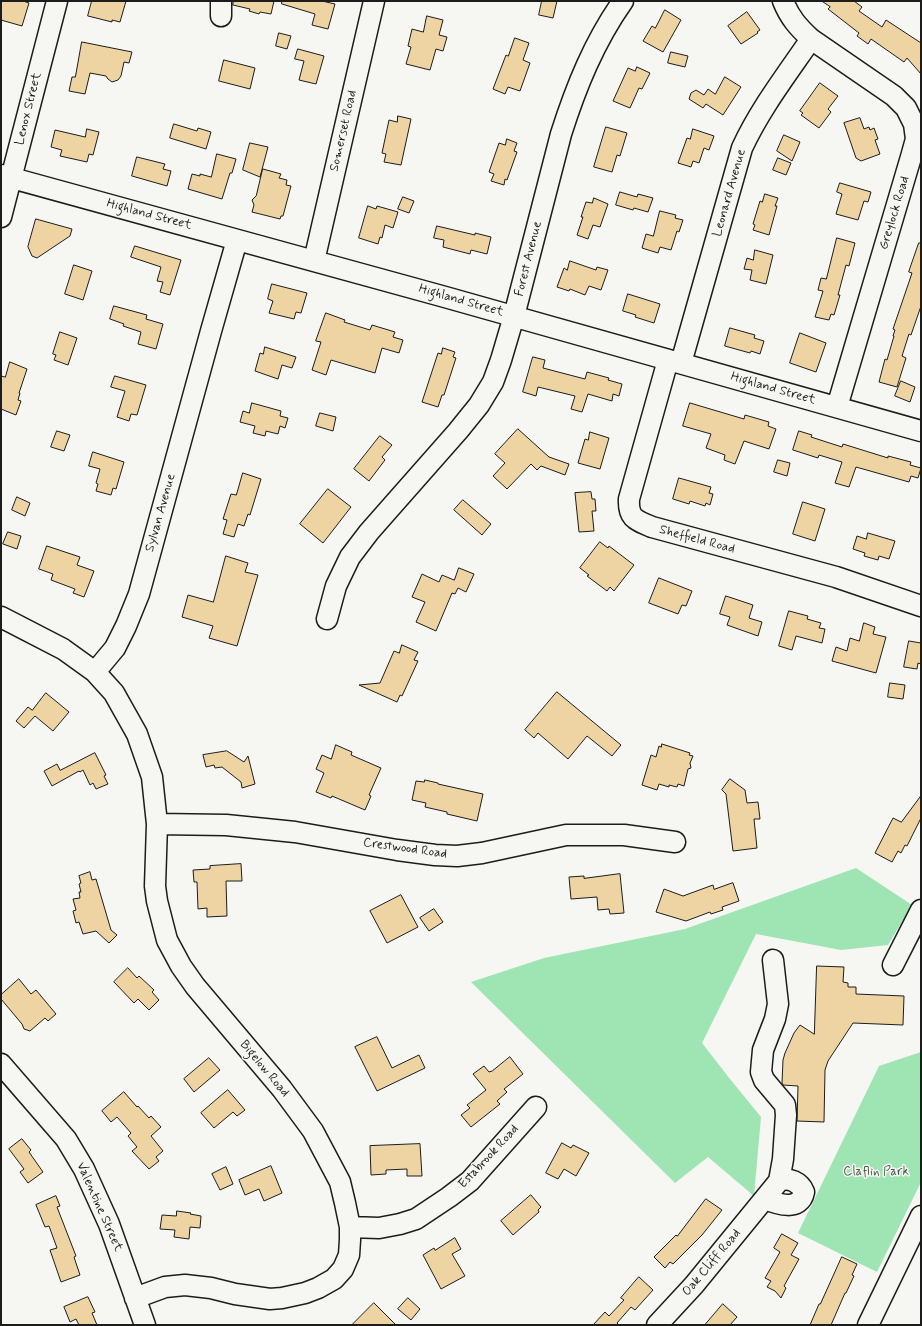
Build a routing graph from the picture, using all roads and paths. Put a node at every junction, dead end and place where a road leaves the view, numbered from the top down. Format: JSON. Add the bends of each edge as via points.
{"nodes":[{"id":1,"x":57,"y":1,"type":"edge"},
{"id":2,"x":374,"y":1,"type":"edge"},
{"id":3,"x":623,"y":1,"type":"edge"},
{"id":4,"x":783,"y":1,"type":"edge"},
{"id":5,"x":811,"y":39,"type":"junction"},
{"id":6,"x":6,"y":176,"type":"edge"},
{"id":7,"x":1,"y":217,"type":"edge"},
{"id":8,"x":237,"y":240,"type":"junction"},
{"id":9,"x":314,"y":261,"type":"junction"},
{"id":10,"x":514,"y":316,"type":"junction"},
{"id":11,"x":675,"y":361,"type":"junction"},
{"id":12,"x":837,"y":407,"type":"junction"},
{"id":13,"x":921,"y":431,"type":"edge"},
{"id":14,"x":921,"y":606,"type":"edge"},
{"id":15,"x":1,"y":617,"type":"edge"},
{"id":16,"x":327,"y":619,"type":"dead end"},
{"id":17,"x":96,"y":672,"type":"junction"},
{"id":18,"x":157,"y":824,"type":"junction"},
{"id":19,"x":675,"y":842,"type":"dead end"},
{"id":20,"x":921,"y":910,"type":"edge"},
{"id":21,"x":773,"y":960,"type":"dead end"},
{"id":22,"x":893,"y":966,"type":"dead end"},
{"id":23,"x":1,"y":1064,"type":"edge"},
{"id":24,"x":536,"y":1107,"type":"dead end"},
{"id":25,"x":779,"y":1181,"type":"junction"},
{"id":26,"x":765,"y":1199,"type":"junction"},
{"id":27,"x":921,"y":1216,"type":"edge"},
{"id":28,"x":350,"y":1227,"type":"junction"},
{"id":29,"x":135,"y":1298,"type":"junction"},
{"id":30,"x":145,"y":1325,"type":"edge"},
{"id":31,"x":657,"y":1325,"type":"edge"},
{"id":32,"x":868,"y":1325,"type":"edge"}],
"edges":[{"from":1,"to":6,"type":"street","name":"Lenox Street"},
{"from":2,"to":9,"type":"street","name":"Somerset Road"},
{"from":3,"to":10,"type":"street","name":"Forest Avenue","via":[[592,53],[570,105]]},
{"from":4,"to":5,"type":"street","name":"Greylock Road","via":[[790,16]]},
{"from":5,"to":11,"type":"street","name":"Leonard Avenue","via":[[762,110],[742,148]]},
{"from":5,"to":12,"type":"street","name":"Greylock Road","via":[[894,96],[906,108],[914,124],[916,139]]},
{"from":6,"to":7,"type":"street","name":"Lenox Street"},
{"from":6,"to":8,"type":"street","name":"Highland Street"},
{"from":8,"to":9,"type":"street","name":"Highland Street"},
{"from":8,"to":17,"type":"street","name":"Sylvan Avenue","via":[[139,594],[115,648]]},
{"from":9,"to":10,"type":"street","name":"Highland Street"},
{"from":10,"to":11,"type":"street","name":"Highland Street"},
{"from":10,"to":16,"type":"street","name":"Forest Avenue","via":[[493,382],[479,405],[350,557],[336,586]]},
{"from":11,"to":12,"type":"street","name":"Highland Street"},
{"from":11,"to":14,"type":"street","name":"Sheffield Road","via":[[629,499],[628,510],[633,518],[652,527],[836,577]]},
{"from":12,"to":13,"type":"street","name":"Highland Street"},
{"from":15,"to":17,"type":"street","via":[[63,648]]},
{"from":17,"to":18,"type":"street","name":"Bigelow Road","via":[[114,693],[137,734],[152,777]]},
{"from":18,"to":19,"type":"street","name":"Crestwood Road","via":[[226,825],[295,832],[397,850],[457,856],[566,835],[624,835]]},
{"from":18,"to":28,"type":"street","name":"Bigelow Road","via":[[155,886],[167,940],[181,966],[200,992],[282,1089],[313,1131],[340,1182]]},
{"from":20,"to":22,"type":"street"},
{"from":21,"to":25,"type":"street","via":[[778,1004],[763,1050],[761,1072],[764,1080],[785,1105],[783,1159]]},
{"from":23,"to":29,"type":"street","name":"Valentine Street","via":[[66,1139],[84,1169],[109,1224]]},
{"from":24,"to":28,"type":"street","name":"Estabrook Road","via":[[470,1182],[416,1219],[379,1228]]},
{"from":25,"to":26,"type":"street","name":"Oak Cliff Road"},
{"from":25,"to":26,"type":"street","via":[[796,1182],[804,1192],[802,1199],[794,1204],[785,1205]]},
{"from":26,"to":31,"type":"street","name":"Oak Cliff Road","via":[[694,1285]]},
{"from":27,"to":32,"type":"street"},
{"from":28,"to":29,"type":"street","name":"Bigelow Road","via":[[349,1255],[343,1269],[334,1279],[305,1293],[270,1299],[185,1285],[165,1287]]},
{"from":29,"to":30,"type":"street","name":"Valentine Street"}]}
